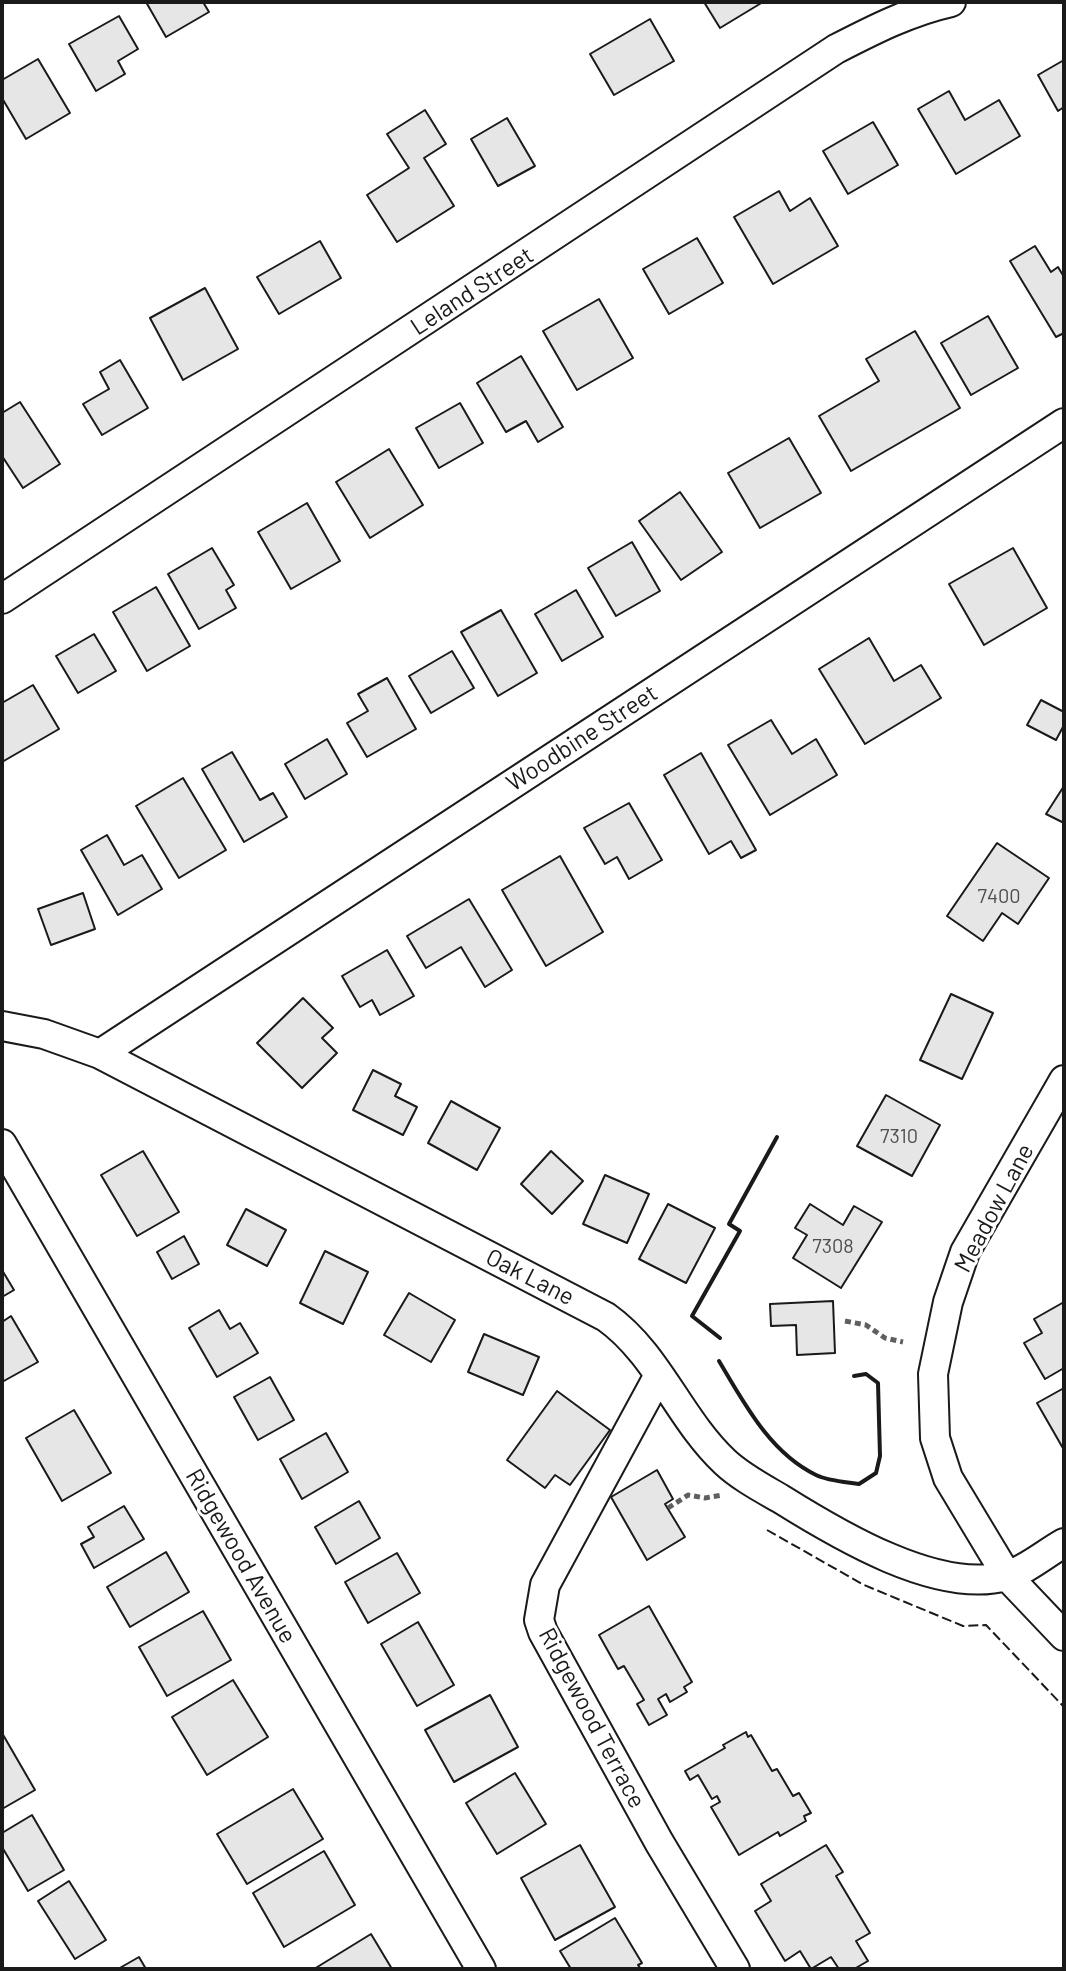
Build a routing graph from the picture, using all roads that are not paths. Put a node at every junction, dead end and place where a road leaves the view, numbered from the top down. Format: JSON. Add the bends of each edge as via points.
{"nodes":[{"id":1,"x":951,"y":2,"type":"edge"},
{"id":2,"x":1064,"y":423,"type":"edge"},
{"id":3,"x":2,"y":599,"type":"edge"},
{"id":4,"x":2,"y":1026,"type":"edge"},
{"id":5,"x":100,"y":1054,"type":"junction"},
{"id":6,"x":1064,"y":1080,"type":"edge"},
{"id":7,"x":2,"y":1144,"type":"edge"},
{"id":8,"x":659,"y":1375,"type":"junction"},
{"id":9,"x":1064,"y":1543,"type":"edge"},
{"id":10,"x":1007,"y":1576,"type":"junction"},
{"id":11,"x":1064,"y":1636,"type":"edge"},
{"id":12,"x":481,"y":1969,"type":"edge"},
{"id":13,"x":735,"y":1969,"type":"edge"}],
"edges":[{"from":1,"to":3,"type":"street","name":"Leland Street","via":[[886,23],[836,49]]},
{"from":2,"to":5,"type":"street","name":"Woodbine Street"},
{"from":4,"to":5,"type":"street","name":"Oak Lane"},
{"from":5,"to":8,"type":"street","name":"Oak Lane","via":[[606,1317],[629,1333]]},
{"from":6,"to":10,"type":"street","name":"Meadow Lane","via":[[965,1252],[933,1374],[935,1438],[948,1478]]},
{"from":7,"to":12,"type":"street","name":"Ridgewood Avenue"},
{"from":8,"to":10,"type":"street","name":"Oak Lane","via":[[725,1462],[834,1532],[942,1575]]},
{"from":8,"to":13,"type":"street","name":"Ridgewood Terrace","via":[[545,1585],[539,1620]]},
{"from":9,"to":10,"type":"street"},
{"from":10,"to":11,"type":"street","name":"Meadow Lane"}]}
